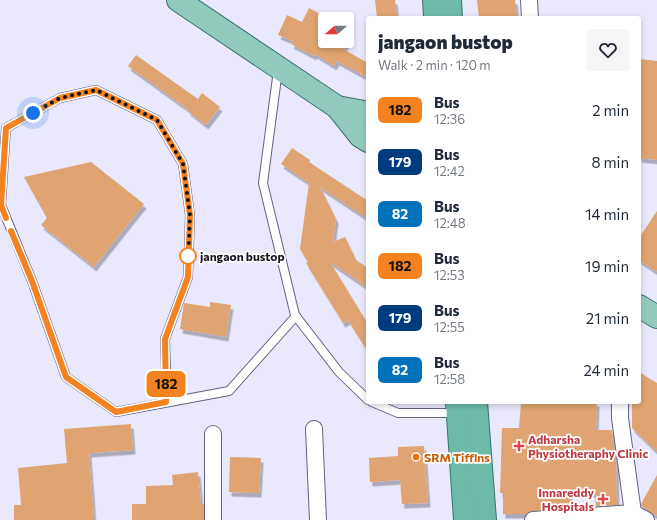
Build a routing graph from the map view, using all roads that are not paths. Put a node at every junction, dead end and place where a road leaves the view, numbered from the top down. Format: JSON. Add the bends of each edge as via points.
{"nodes":[{"id":1,"x":178,"y":0,"type":"edge"},
{"id":2,"x":434,"y":0,"type":"edge"},
{"id":3,"x":450,"y":0,"type":"edge"},
{"id":4,"x":529,"y":0,"type":"edge"},
{"id":5,"x":436,"y":16,"type":"edge"},
{"id":6,"x":451,"y":16,"type":"edge"},
{"id":7,"x":530,"y":16,"type":"edge"},
{"id":8,"x":278,"y":67,"type":"junction"},
{"id":9,"x":337,"y":107,"type":"junction"},
{"id":10,"x":366,"y":114,"type":"edge"},
{"id":11,"x":366,"y":140,"type":"edge"},
{"id":12,"x":296,"y":316,"type":"junction"},
{"id":13,"x":366,"y":398,"type":"edge"},
{"id":14,"x":166,"y":402,"type":"junction"},
{"id":15,"x":377,"y":404,"type":"edge"},
{"id":16,"x":476,"y":404,"type":"edge"},
{"id":17,"x":620,"y":404,"type":"edge"},
{"id":18,"x":457,"y":408,"type":"edge"},
{"id":19,"x":314,"y":429,"type":"dead end"},
{"id":20,"x":213,"y":434,"type":"dead end"},
{"id":21,"x":637,"y":518,"type":"edge"},
{"id":22,"x":213,"y":520,"type":"edge"},
{"id":23,"x":318,"y":520,"type":"edge"},
{"id":24,"x":465,"y":520,"type":"edge"},
{"id":25,"x":485,"y":520,"type":"edge"},
{"id":26,"x":533,"y":520,"type":"edge"}],
"edges":[{"from":1,"to":8,"type":"main road"},
{"from":2,"to":5,"type":"highway"},
{"from":3,"to":6,"type":"highway"},
{"from":4,"to":7,"type":"street"},
{"from":8,"to":9,"type":"main road"},
{"from":8,"to":12,"type":"lane","via":[[263,182]]},
{"from":9,"to":10,"type":"main road"},
{"from":9,"to":11,"type":"main road","via":[[360,136]]},
{"from":12,"to":13,"type":"lane","via":[[339,372]]},
{"from":12,"to":14,"type":"lane","via":[[229,391]]},
{"from":14,"to":14,"type":"lane","via":[[116,412],[66,377],[32,281],[1,205],[6,128],[60,98],[96,90],[157,120],[183,164],[190,215],[188,277],[165,339]]},
{"from":15,"to":18,"type":"lane","via":[[398,413]]},
{"from":16,"to":25,"type":"highway"},
{"from":17,"to":21,"type":"street","via":[[620,418]]},
{"from":18,"to":24,"type":"highway"},
{"from":19,"to":23,"type":"street"},
{"from":20,"to":22,"type":"street"},
{"from":21,"to":26,"type":"street"}]}
